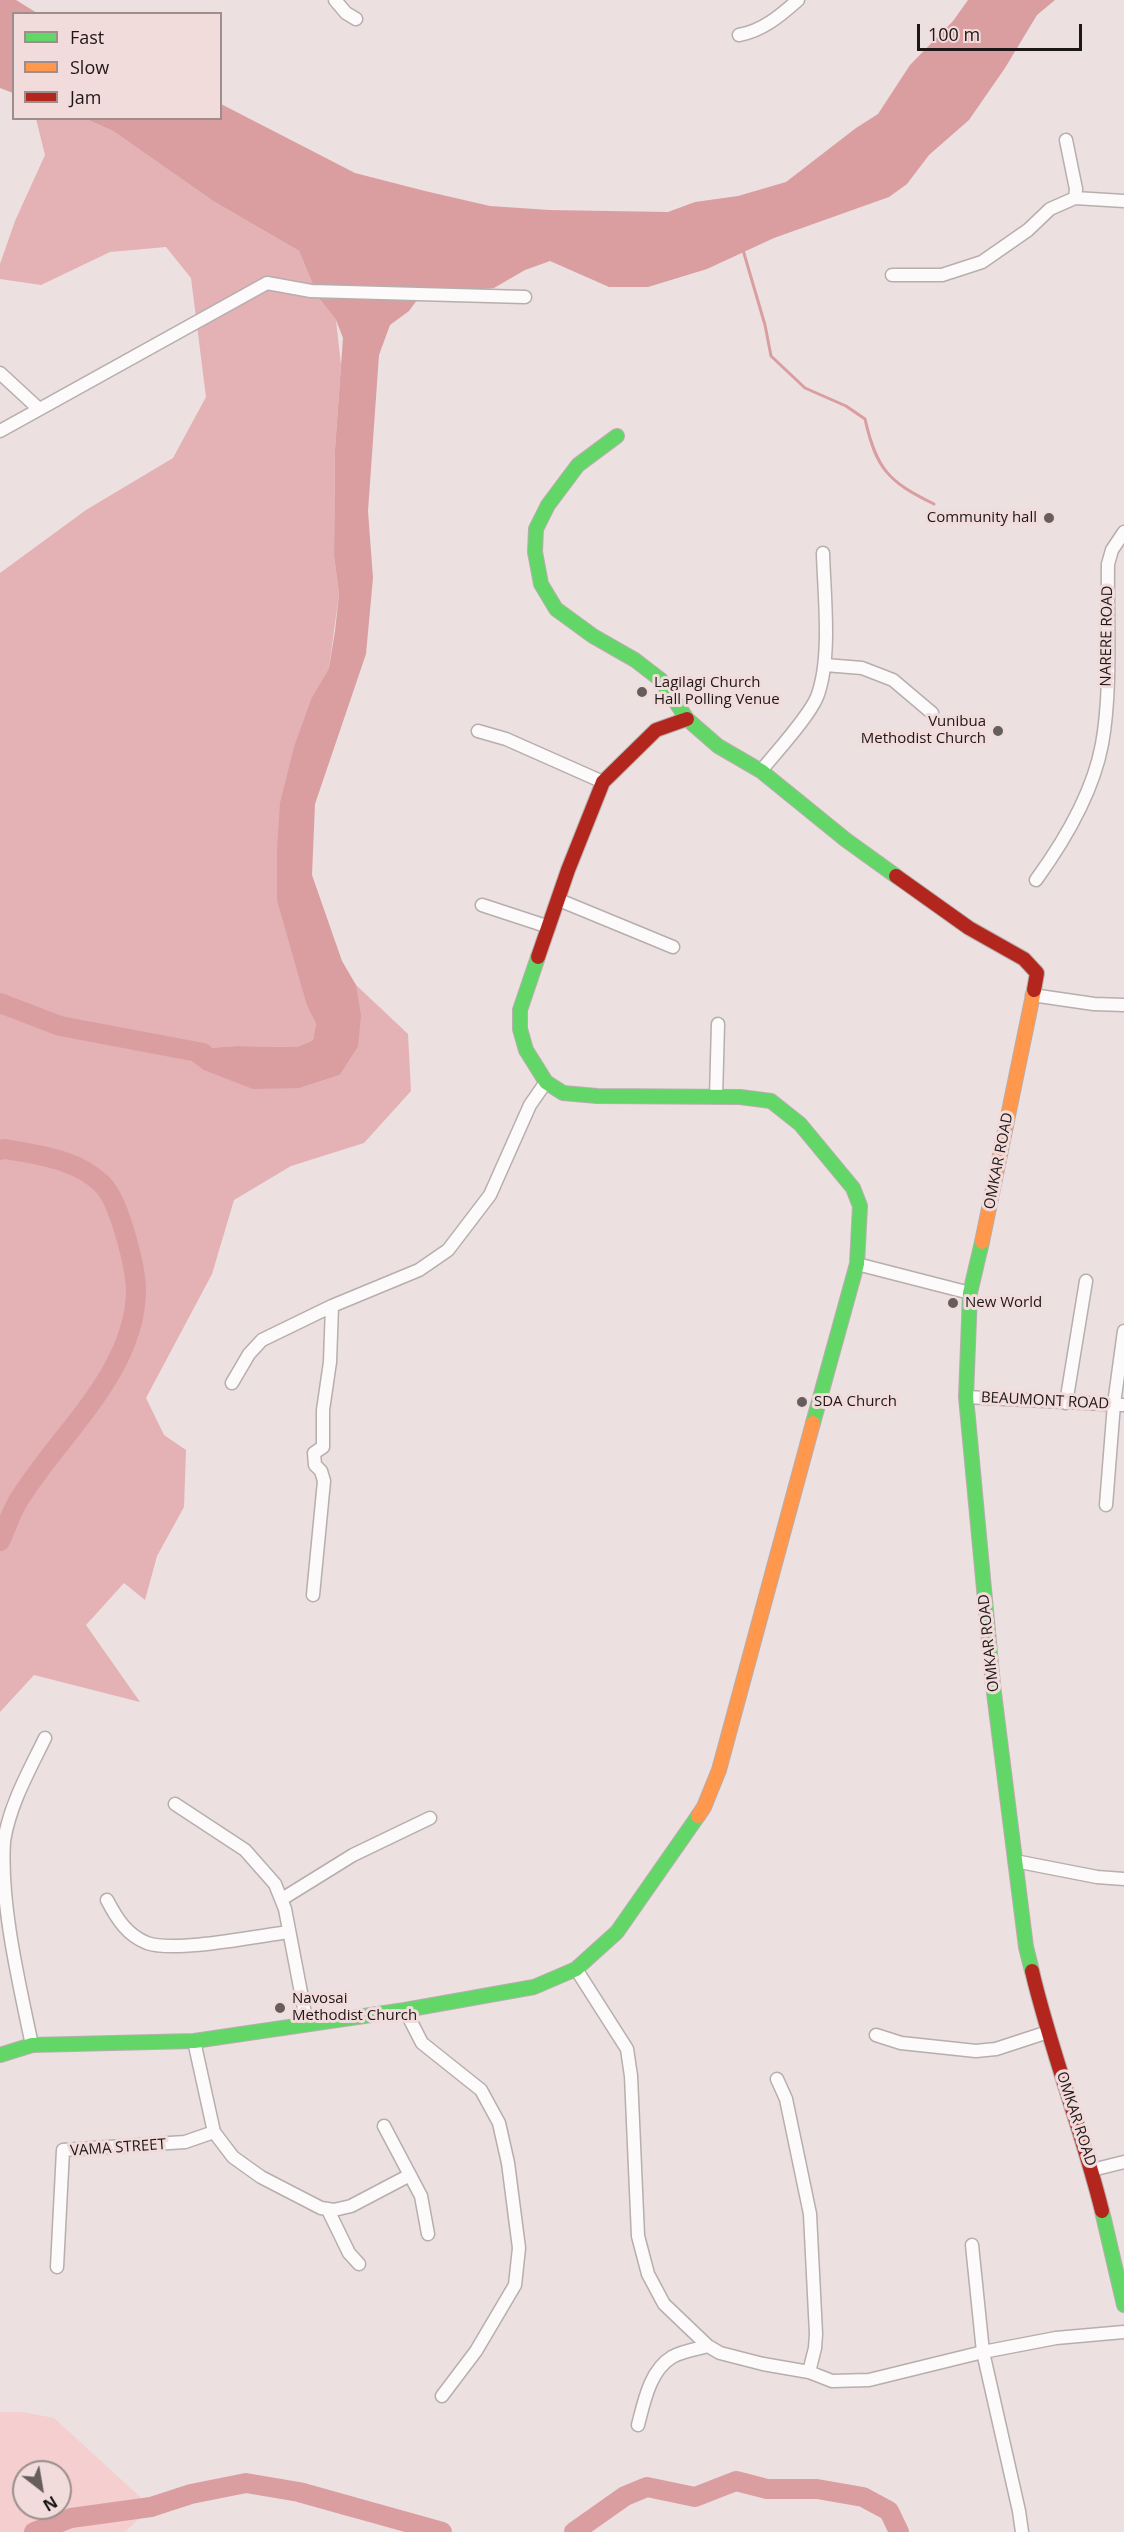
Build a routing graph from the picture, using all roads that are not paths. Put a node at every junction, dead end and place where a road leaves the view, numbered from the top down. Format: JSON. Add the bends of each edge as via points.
{"nodes":[{"id":1,"x":335,"y":0,"type":"edge"},
{"id":2,"x":798,"y":0,"type":"edge"},
{"id":3,"x":356,"y":19,"type":"dead end"},
{"id":4,"x":739,"y":35,"type":"dead end"},
{"id":5,"x":1066,"y":140,"type":"dead end"},
{"id":6,"x":1075,"y":198,"type":"junction"},
{"id":7,"x":1124,"y":201,"type":"edge"},
{"id":8,"x":892,"y":275,"type":"dead end"},
{"id":9,"x":525,"y":297,"type":"dead end"},
{"id":10,"x":0,"y":373,"type":"edge"},
{"id":11,"x":39,"y":409,"type":"junction"},
{"id":12,"x":0,"y":431,"type":"edge"},
{"id":13,"x":617,"y":436,"type":"dead end"},
{"id":14,"x":1124,"y":532,"type":"edge"},
{"id":15,"x":823,"y":553,"type":"dead end"},
{"id":16,"x":825,"y":665,"type":"junction"},
{"id":17,"x":932,"y":713,"type":"dead end"},
{"id":18,"x":687,"y":719,"type":"junction"},
{"id":19,"x":478,"y":731,"type":"dead end"},
{"id":20,"x":761,"y":771,"type":"junction"},
{"id":21,"x":603,"y":783,"type":"junction"},
{"id":22,"x":1036,"y":880,"type":"dead end"},
{"id":23,"x":559,"y":900,"type":"junction"},
{"id":24,"x":482,"y":905,"type":"dead end"},
{"id":25,"x":549,"y":927,"type":"junction"},
{"id":26,"x":673,"y":947,"type":"dead end"},
{"id":27,"x":1032,"y":995,"type":"junction"},
{"id":28,"x":1124,"y":1005,"type":"edge"},
{"id":29,"x":718,"y":1024,"type":"dead end"},
{"id":30,"x":546,"y":1082,"type":"junction"},
{"id":31,"x":716,"y":1097,"type":"junction"},
{"id":32,"x":857,"y":1264,"type":"junction"},
{"id":33,"x":1086,"y":1281,"type":"dead end"},
{"id":34,"x":970,"y":1293,"type":"junction"},
{"id":35,"x":332,"y":1306,"type":"junction"},
{"id":36,"x":1124,"y":1331,"type":"edge"},
{"id":37,"x":232,"y":1383,"type":"dead end"},
{"id":38,"x":966,"y":1398,"type":"junction"},
{"id":39,"x":1066,"y":1403,"type":"junction"},
{"id":40,"x":1119,"y":1405,"type":"edge"},
{"id":41,"x":1106,"y":1505,"type":"dead end"},
{"id":42,"x":313,"y":1595,"type":"dead end"},
{"id":43,"x":45,"y":1738,"type":"dead end"},
{"id":44,"x":175,"y":1804,"type":"dead end"},
{"id":45,"x":430,"y":1818,"type":"dead end"},
{"id":46,"x":1016,"y":1861,"type":"junction"},
{"id":47,"x":1124,"y":1879,"type":"edge"},
{"id":48,"x":282,"y":1899,"type":"junction"},
{"id":49,"x":107,"y":1900,"type":"dead end"},
{"id":50,"x":289,"y":1932,"type":"junction"},
{"id":51,"x":576,"y":1969,"type":"junction"},
{"id":52,"x":405,"y":2010,"type":"junction"},
{"id":53,"x":307,"y":2024,"type":"junction"},
{"id":54,"x":1048,"y":2032,"type":"junction"},
{"id":55,"x":876,"y":2035,"type":"dead end"},
{"id":56,"x":194,"y":2041,"type":"junction"},
{"id":57,"x":32,"y":2045,"type":"junction"},
{"id":58,"x":0,"y":2055,"type":"edge"},
{"id":59,"x":777,"y":2079,"type":"dead end"},
{"id":60,"x":384,"y":2126,"type":"dead end"},
{"id":61,"x":213,"y":2132,"type":"junction"},
{"id":62,"x":1124,"y":2162,"type":"edge"},
{"id":63,"x":1092,"y":2170,"type":"junction"},
{"id":64,"x":410,"y":2175,"type":"junction"},
{"id":65,"x":328,"y":2210,"type":"junction"},
{"id":66,"x":428,"y":2234,"type":"dead end"},
{"id":67,"x":972,"y":2245,"type":"dead end"},
{"id":68,"x":359,"y":2264,"type":"dead end"},
{"id":69,"x":57,"y":2267,"type":"dead end"},
{"id":70,"x":1124,"y":2305,"type":"edge"},
{"id":71,"x":1124,"y":2332,"type":"edge"},
{"id":72,"x":708,"y":2346,"type":"junction"},
{"id":73,"x":983,"y":2352,"type":"junction"},
{"id":74,"x":809,"y":2372,"type":"junction"},
{"id":75,"x":442,"y":2396,"type":"dead end"},
{"id":76,"x":638,"y":2425,"type":"dead end"},
{"id":77,"x":1022,"y":2532,"type":"edge"}],
"edges":[{"from":1,"to":3,"type":"street","via":[[346,14]]},
{"from":2,"to":4,"type":"street","via":[[754,32]]},
{"from":5,"to":6,"type":"street"},
{"from":6,"to":7,"type":"street"},
{"from":6,"to":8,"type":"street","via":[[1050,209],[1028,230],[982,262],[942,275]]},
{"from":9,"to":11,"type":"street","via":[[311,291],[267,283]]},
{"from":10,"to":11,"type":"street"},
{"from":11,"to":12,"type":"street"},
{"from":13,"to":18,"type":"street","via":[[578,465],[548,505],[536,529],[535,552],[541,584],[556,609],[661,680]]},
{"from":14,"to":22,"type":"street","name":"NARERE ROAD","via":[[1108,564],[1102,744],[1093,778],[1057,851]]},
{"from":15,"to":16,"type":"street"},
{"from":16,"to":17,"type":"street","via":[[862,668],[893,680]]},
{"from":16,"to":20,"type":"street","via":[[816,698]]},
{"from":18,"to":20,"type":"street","via":[[718,746]]},
{"from":18,"to":21,"type":"street","via":[[656,730]]},
{"from":19,"to":21,"type":"street","via":[[506,739]]},
{"from":20,"to":27,"type":"street","name":"OMKAR ROAD","via":[[846,840],[969,928],[1032,966],[1037,973]]},
{"from":21,"to":23,"type":"street"},
{"from":23,"to":25,"type":"street"},
{"from":23,"to":26,"type":"street"},
{"from":24,"to":25,"type":"street"},
{"from":25,"to":30,"type":"street","via":[[520,1010],[526,1050]]},
{"from":27,"to":28,"type":"street"},
{"from":27,"to":34,"type":"street","name":"OMKAR ROAD"},
{"from":29,"to":31,"type":"street"},
{"from":30,"to":31,"type":"street","via":[[563,1093]]},
{"from":30,"to":35,"type":"street","via":[[530,1105],[490,1195],[448,1250],[419,1270]]},
{"from":31,"to":32,"type":"street","via":[[771,1101],[800,1124],[827,1154],[853,1188],[860,1206]]},
{"from":32,"to":34,"type":"street"},
{"from":32,"to":51,"type":"street","via":[[719,1770],[704,1807],[617,1932]]},
{"from":33,"to":39,"type":"street"},
{"from":34,"to":38,"type":"street","name":"OMKAR ROAD"},
{"from":35,"to":37,"type":"street","via":[[262,1340]]},
{"from":35,"to":42,"type":"street","via":[[323,1447],[314,1453],[313,1459],[324,1481]]},
{"from":36,"to":40,"type":"street"},
{"from":38,"to":39,"type":"street","name":"BEAUMONT ROAD"},
{"from":38,"to":46,"type":"street","name":"OMKAR ROAD","via":[[993,1685]]},
{"from":39,"to":40,"type":"street","name":"BEAUMONT ROAD"},
{"from":40,"to":41,"type":"street"},
{"from":43,"to":57,"type":"street","via":[[12,1808],[2,1873],[5,1919]]},
{"from":44,"to":48,"type":"street","via":[[245,1850]]},
{"from":45,"to":48,"type":"street","via":[[352,1855]]},
{"from":46,"to":47,"type":"street"},
{"from":46,"to":54,"type":"street","name":"OMKAR ROAD","via":[[1026,1947]]},
{"from":48,"to":50,"type":"street"},
{"from":49,"to":50,"type":"street","via":[[117,1920],[148,1943],[176,1946]]},
{"from":50,"to":53,"type":"street"},
{"from":51,"to":52,"type":"street","via":[[534,1987]]},
{"from":51,"to":72,"type":"street","via":[[627,2049],[638,2236],[648,2274],[664,2304]]},
{"from":52,"to":53,"type":"street"},
{"from":52,"to":75,"type":"street","via":[[422,2043],[481,2090],[499,2123],[519,2248],[515,2285],[476,2351]]},
{"from":53,"to":56,"type":"street"},
{"from":54,"to":55,"type":"street","via":[[996,2049],[976,2051],[902,2043]]},
{"from":54,"to":63,"type":"street","name":"OMKAR ROAD"},
{"from":56,"to":57,"type":"street"},
{"from":56,"to":61,"type":"street"},
{"from":57,"to":58,"type":"street"},
{"from":59,"to":74,"type":"street","via":[[786,2099],[810,2214],[816,2334]]},
{"from":60,"to":64,"type":"street"},
{"from":61,"to":65,"type":"street","via":[[233,2157],[261,2177]]},
{"from":61,"to":69,"type":"street","name":"VAMA STREET","via":[[185,2142],[63,2150]]},
{"from":62,"to":63,"type":"street"},
{"from":63,"to":70,"type":"street","name":"OMKAR ROAD"},
{"from":64,"to":65,"type":"street","via":[[351,2206]]},
{"from":64,"to":66,"type":"street","via":[[421,2196]]},
{"from":65,"to":68,"type":"street","via":[[349,2253]]},
{"from":67,"to":73,"type":"street"},
{"from":71,"to":73,"type":"street","via":[[1056,2338]]},
{"from":72,"to":74,"type":"street","via":[[720,2353]]},
{"from":72,"to":76,"type":"street","via":[[664,2362],[647,2392]]},
{"from":73,"to":74,"type":"street","via":[[869,2380],[832,2381]]},
{"from":73,"to":77,"type":"street"}]}
